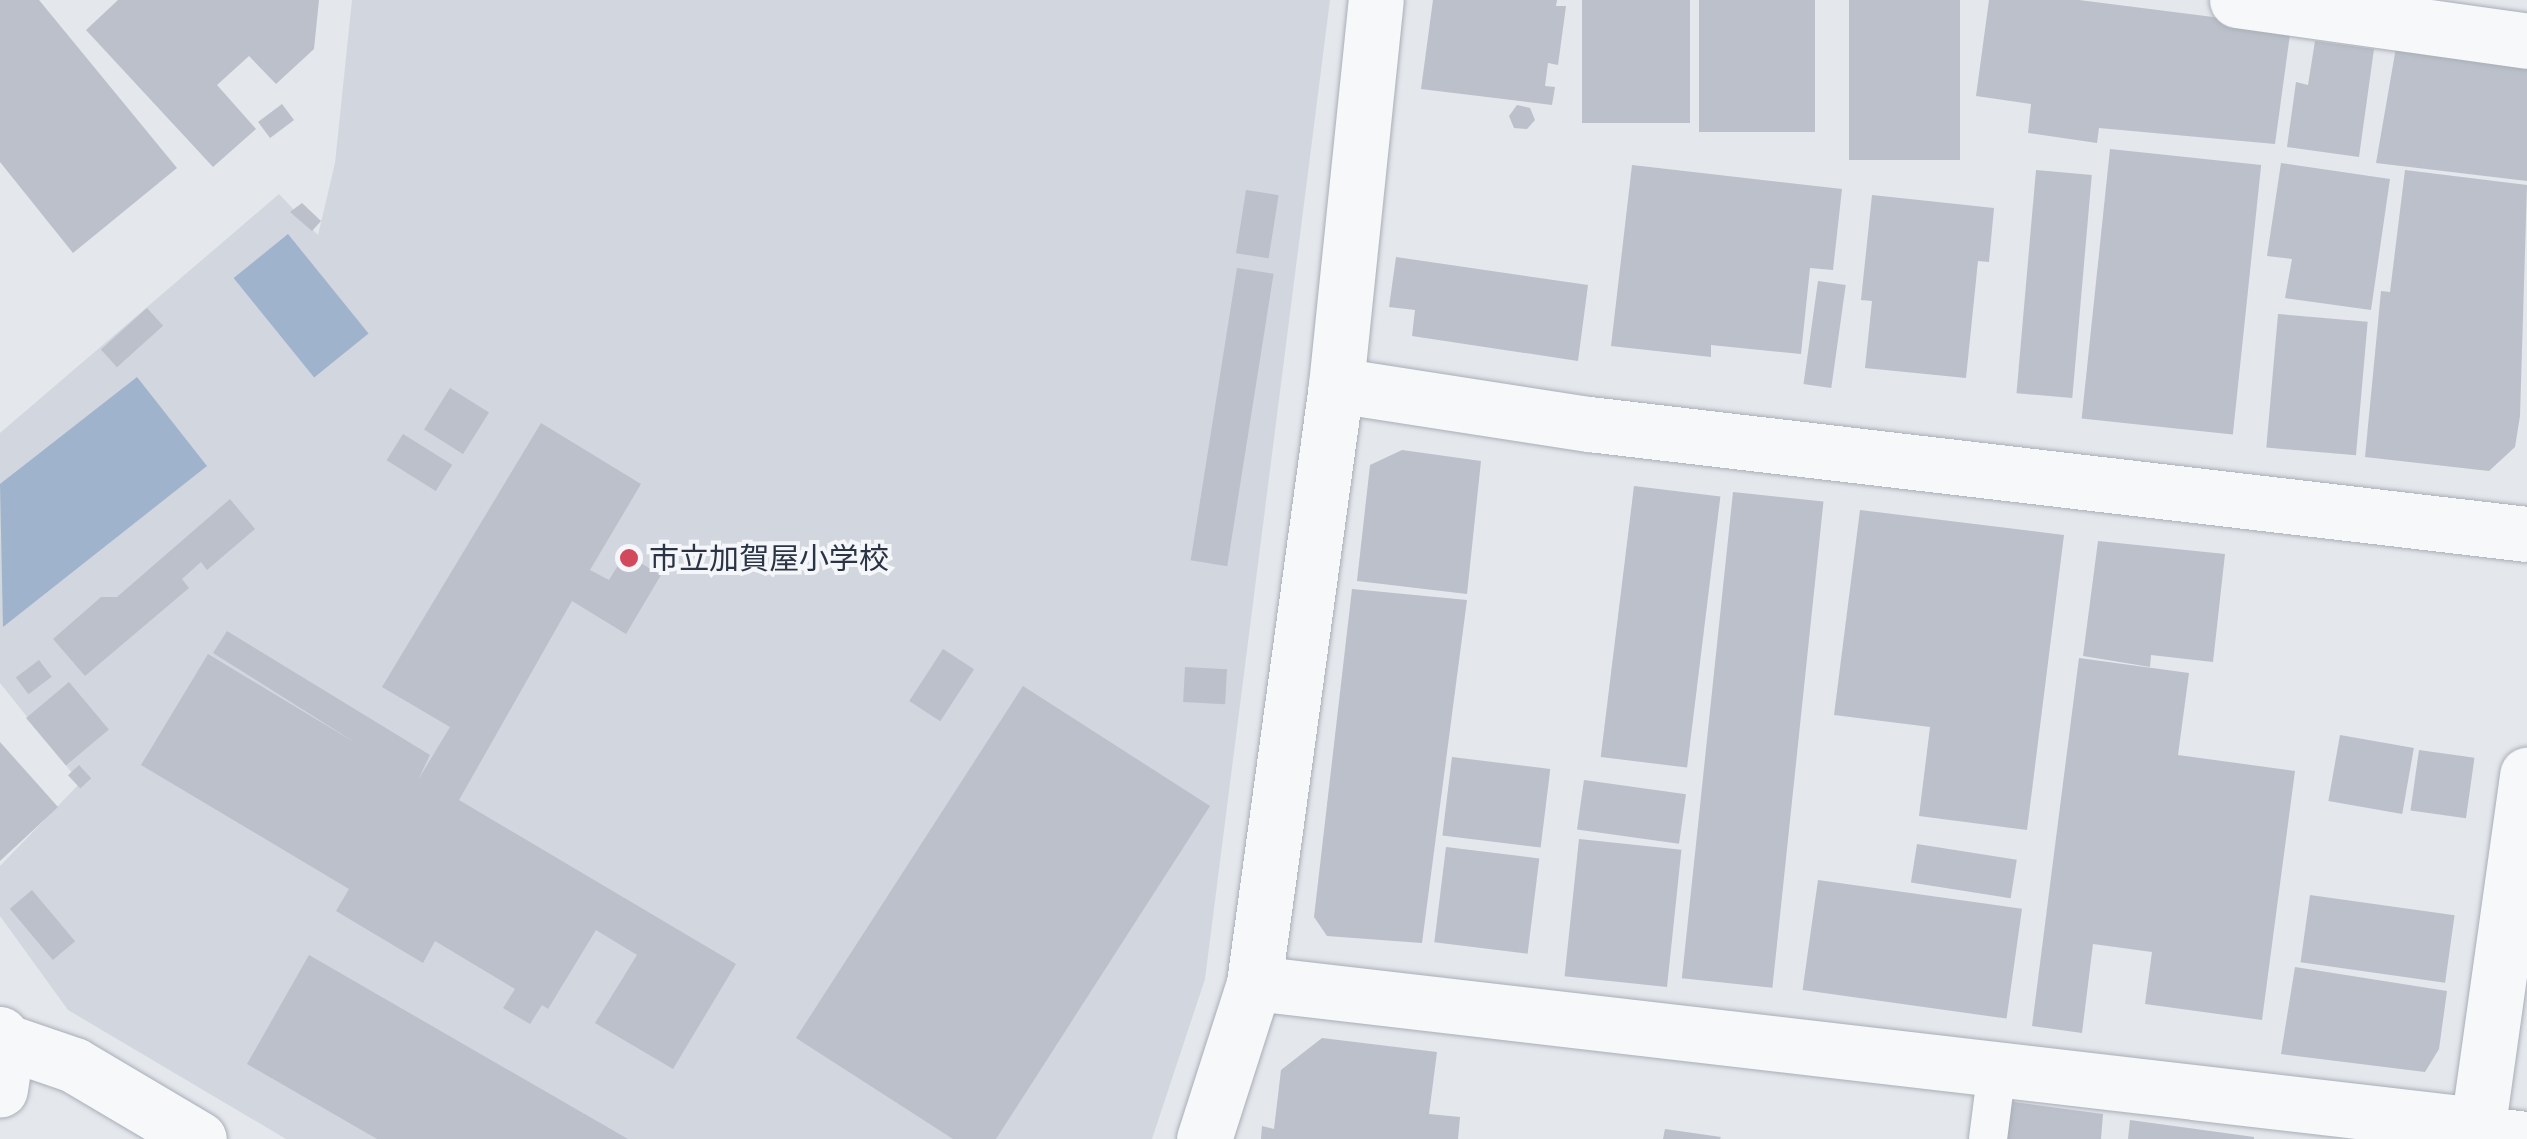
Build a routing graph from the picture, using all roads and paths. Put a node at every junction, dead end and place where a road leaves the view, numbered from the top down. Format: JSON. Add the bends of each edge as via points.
{"nodes":[{"id":1,"x":1376,"y":0,"type":"edge"},
{"id":2,"x":2238,"y":0,"type":"edge"},
{"id":3,"x":2527,"y":41,"type":"edge"},
{"id":4,"x":1336,"y":385,"type":"junction"},
{"id":5,"x":2527,"y":534,"type":"edge"},
{"id":6,"x":2527,"y":775,"type":"edge"},
{"id":7,"x":1254,"y":984,"type":"junction"},
{"id":8,"x":2,"y":1055,"type":"edge"},
{"id":9,"x":1997,"y":1069,"type":"junction"},
{"id":10,"x":2494,"y":1132,"type":"edge"},
{"id":11,"x":199,"y":1139,"type":"edge"},
{"id":12,"x":1204,"y":1139,"type":"edge"},
{"id":13,"x":1988,"y":1139,"type":"edge"}],
"edges":[{"from":1,"to":4,"type":"street"},
{"from":2,"to":3,"type":"street"},
{"from":4,"to":5,"type":"street","via":[[1588,424]]},
{"from":4,"to":7,"type":"street"},
{"from":6,"to":10,"type":"street"},
{"from":7,"to":9,"type":"street"},
{"from":7,"to":12,"type":"street"},
{"from":8,"to":11,"type":"street","via":[[74,1065]]},
{"from":9,"to":10,"type":"street"},
{"from":9,"to":13,"type":"lane"}]}
